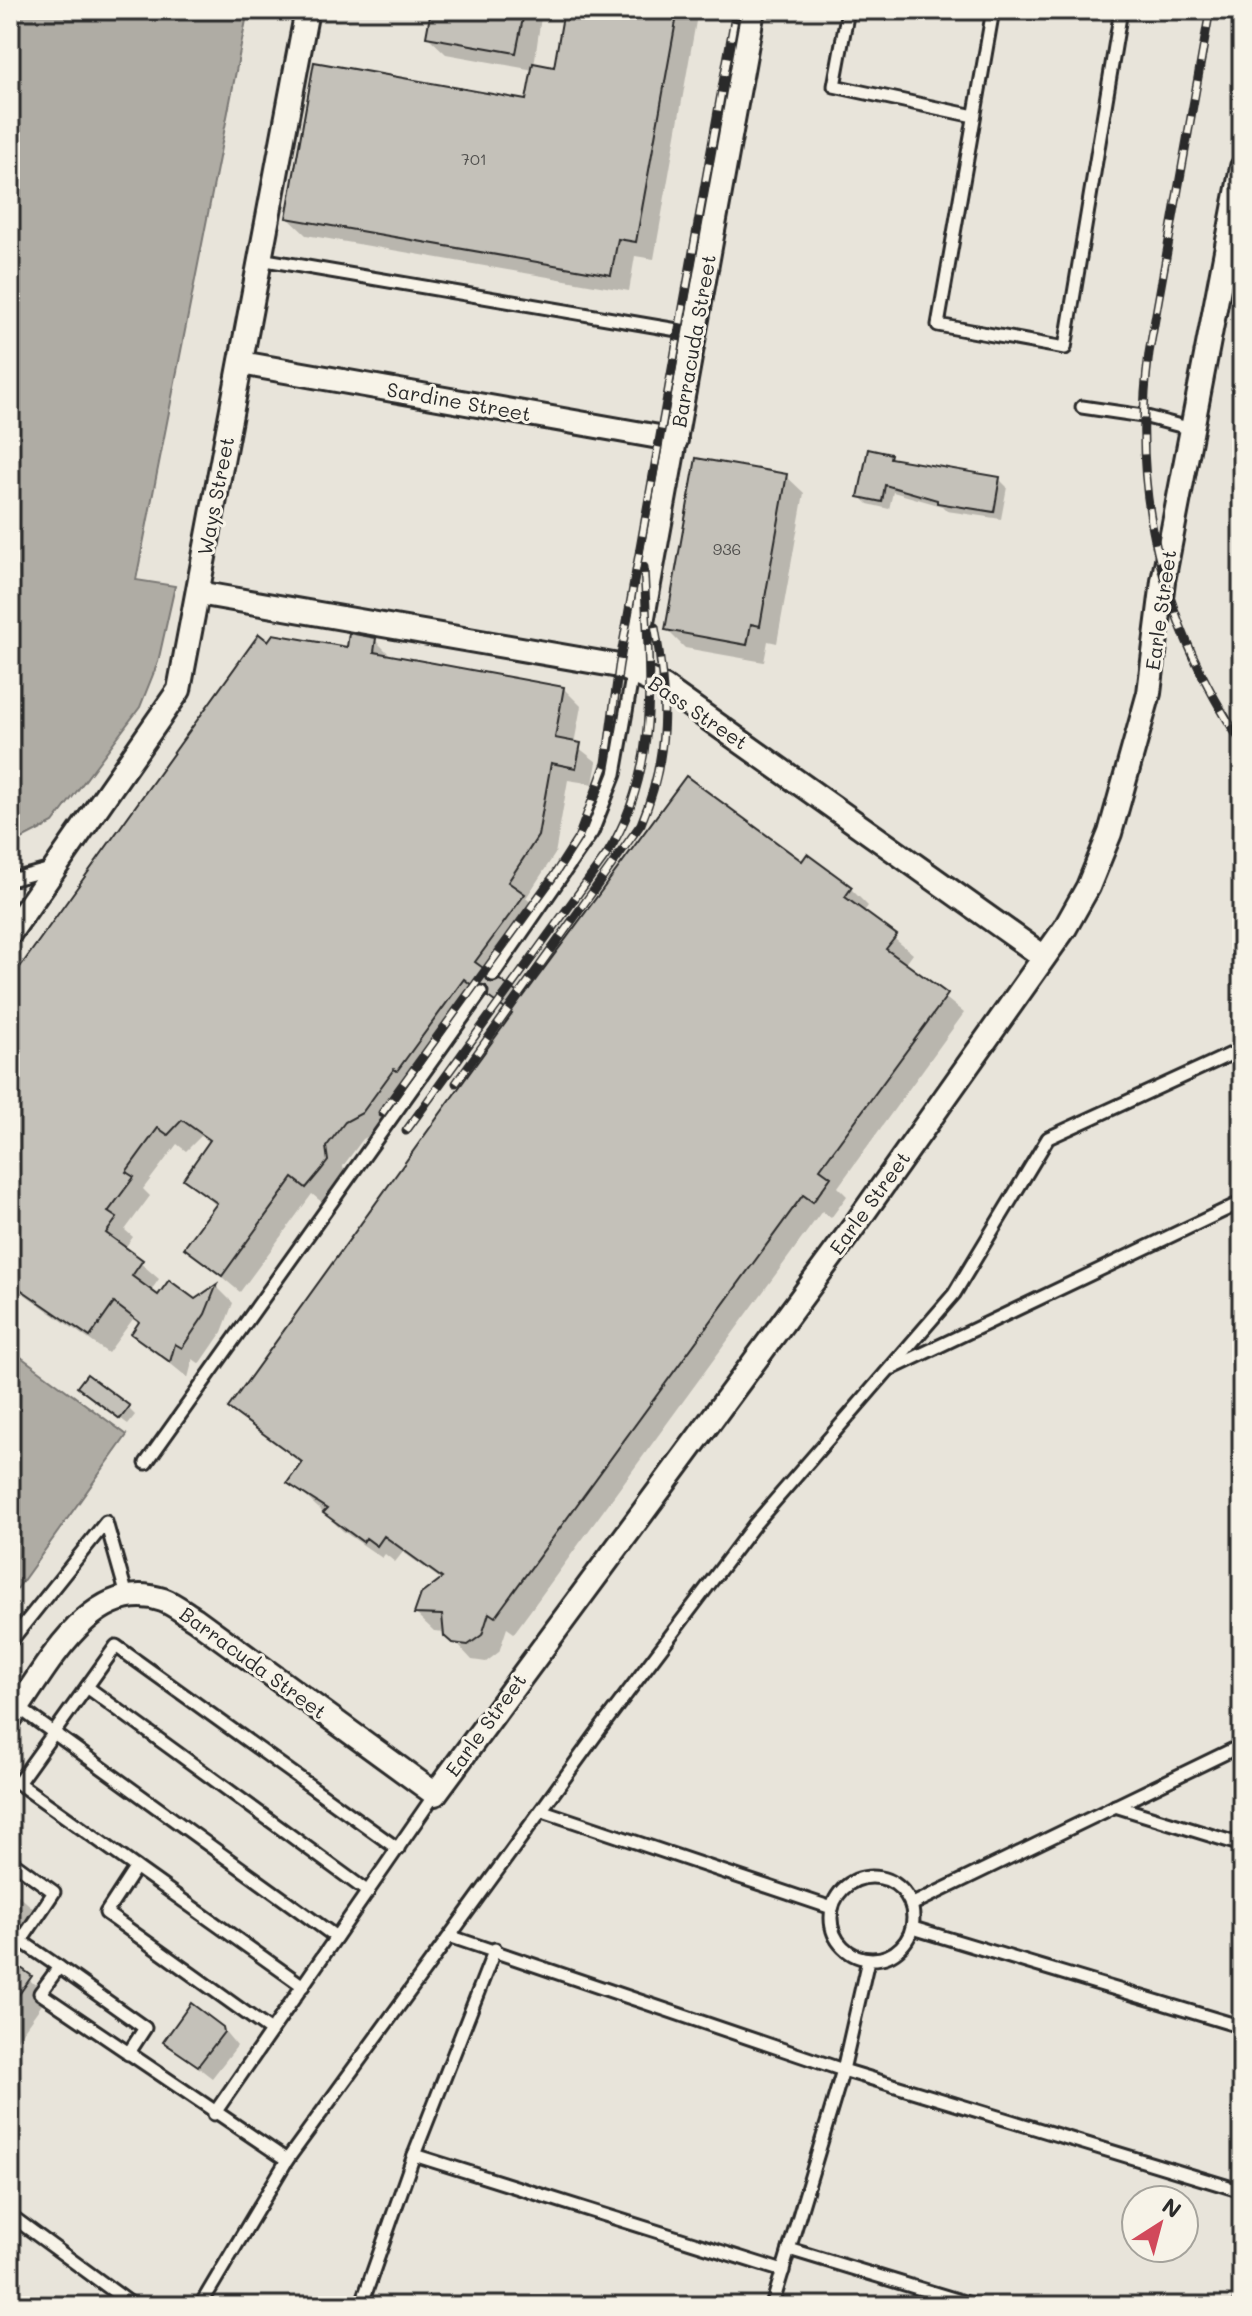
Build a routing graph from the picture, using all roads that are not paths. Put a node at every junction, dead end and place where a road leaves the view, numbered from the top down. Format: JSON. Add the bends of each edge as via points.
{"nodes":[{"id":1,"x":307,"y":10,"type":"edge"},
{"id":2,"x":753,"y":10,"type":"edge"},
{"id":3,"x":848,"y":10,"type":"edge"},
{"id":4,"x":993,"y":10,"type":"edge"},
{"id":5,"x":1121,"y":10,"type":"edge"},
{"id":6,"x":974,"y":116,"type":"junction"},
{"id":7,"x":1242,"y":167,"type":"edge"},
{"id":8,"x":260,"y":259,"type":"junction"},
{"id":9,"x":695,"y":333,"type":"junction"},
{"id":10,"x":241,"y":363,"type":"junction"},
{"id":11,"x":1082,"y":407,"type":"dead end"},
{"id":12,"x":1192,"y":429,"type":"junction"},
{"id":13,"x":676,"y":440,"type":"junction"},
{"id":14,"x":198,"y":593,"type":"junction"},
{"id":15,"x":633,"y":672,"type":"junction"},
{"id":16,"x":56,"y":867,"type":"junction"},
{"id":17,"x":10,"y":880,"type":"edge"},
{"id":18,"x":10,"y":933,"type":"edge"},
{"id":19,"x":1044,"y":957,"type":"junction"},
{"id":20,"x":493,"y":975,"type":"dead end"},
{"id":21,"x":481,"y":992,"type":"dead end"},
{"id":22,"x":1242,"y":1049,"type":"edge"},
{"id":23,"x":1242,"y":1202,"type":"edge"},
{"id":24,"x":889,"y":1370,"type":"junction"},
{"id":25,"x":146,"y":1463,"type":"dead end"},
{"id":26,"x":127,"y":1596,"type":"junction"},
{"id":27,"x":10,"y":1642,"type":"edge"},
{"id":28,"x":87,"y":1687,"type":"junction"},
{"id":29,"x":14,"y":1713,"type":"edge"},
{"id":30,"x":54,"y":1733,"type":"junction"},
{"id":31,"x":1242,"y":1745,"type":"edge"},
{"id":32,"x":435,"y":1794,"type":"junction"},
{"id":33,"x":1115,"y":1806,"type":"junction"},
{"id":34,"x":543,"y":1811,"type":"junction"},
{"id":35,"x":1242,"y":1845,"type":"edge"},
{"id":36,"x":398,"y":1849,"type":"junction"},
{"id":37,"x":10,"y":1860,"type":"edge"},
{"id":38,"x":136,"y":1867,"type":"junction"},
{"id":39,"x":368,"y":1892,"type":"junction"},
{"id":40,"x":911,"y":1905,"type":"junction"},
{"id":41,"x":832,"y":1908,"type":"junction"},
{"id":42,"x":913,"y":1928,"type":"junction"},
{"id":43,"x":336,"y":1937,"type":"junction"},
{"id":44,"x":452,"y":1937,"type":"junction"},
{"id":45,"x":495,"y":1949,"type":"junction"},
{"id":46,"x":868,"y":1960,"type":"junction"},
{"id":47,"x":59,"y":1967,"type":"junction"},
{"id":48,"x":303,"y":1986,"type":"junction"},
{"id":49,"x":1242,"y":2027,"type":"edge"},
{"id":50,"x":271,"y":2031,"type":"junction"},
{"id":51,"x":128,"y":2054,"type":"junction"},
{"id":52,"x":843,"y":2070,"type":"junction"},
{"id":53,"x":214,"y":2114,"type":"junction"},
{"id":54,"x":414,"y":2155,"type":"junction"},
{"id":55,"x":287,"y":2160,"type":"junction"},
{"id":56,"x":1242,"y":2191,"type":"edge"},
{"id":57,"x":10,"y":2215,"type":"edge"},
{"id":58,"x":789,"y":2249,"type":"junction"},
{"id":59,"x":783,"y":2271,"type":"junction"},
{"id":60,"x":1242,"y":2296,"type":"edge"},
{"id":61,"x":134,"y":2306,"type":"edge"},
{"id":62,"x":200,"y":2306,"type":"edge"},
{"id":63,"x":361,"y":2306,"type":"edge"},
{"id":64,"x":772,"y":2306,"type":"edge"},
{"id":65,"x":977,"y":2306,"type":"edge"},
{"id":66,"x":1239,"y":2306,"type":"edge"}],
"edges":[{"from":1,"to":8,"type":"street","name":"Ways Street"},
{"from":2,"to":9,"type":"street","name":"Barracuda Street"},
{"from":3,"to":6,"type":"lane","via":[[834,86]]},
{"from":4,"to":6,"type":"lane"},
{"from":5,"to":6,"type":"lane","via":[[1065,348],[938,325]]},
{"from":7,"to":12,"type":"street","name":"Earle Street"},
{"from":8,"to":9,"type":"lane"},
{"from":8,"to":10,"type":"street","name":"Ways Street"},
{"from":9,"to":13,"type":"street","name":"Barracuda Street"},
{"from":10,"to":13,"type":"street","name":"Sardine Street"},
{"from":10,"to":14,"type":"street","name":"Ways Street"},
{"from":11,"to":12,"type":"lane"},
{"from":12,"to":19,"type":"street","name":"Earle Street","via":[[1163,581],[1149,693],[1110,833],[1088,887]]},
{"from":13,"to":15,"type":"street","name":"Barracuda Street"},
{"from":14,"to":15,"type":"street","name":"Bass Street","via":[[583,658]]},
{"from":14,"to":16,"type":"street","name":"Ways Street","via":[[179,690]]},
{"from":15,"to":19,"type":"street","name":"Bass Street","via":[[664,687]]},
{"from":15,"to":20,"type":"lane","via":[[615,774],[592,832]]},
{"from":16,"to":17,"type":"lane"},
{"from":16,"to":18,"type":"street","name":"Ways Street"},
{"from":19,"to":32,"type":"street","name":"Earle Street","via":[[855,1225]]},
{"from":21,"to":25,"type":"lane"},
{"from":22,"to":24,"type":"lane","via":[[1048,1138],[954,1294]]},
{"from":23,"to":24,"type":"lane"},
{"from":24,"to":34,"type":"lane","via":[[754,1525]]},
{"from":26,"to":27,"type":"lane","via":[[106,1522]]},
{"from":26,"to":29,"type":"street","via":[[91,1613]]},
{"from":26,"to":32,"type":"street","name":"Barracuda Street","via":[[165,1600],[195,1619]]},
{"from":28,"to":30,"type":"lane"},
{"from":28,"to":36,"type":"lane","via":[[116,1646]]},
{"from":28,"to":39,"type":"lane"},
{"from":29,"to":30,"type":"lane"},
{"from":30,"to":38,"type":"lane","via":[[18,1783]]},
{"from":30,"to":43,"type":"lane"},
{"from":31,"to":33,"type":"lane"},
{"from":32,"to":36,"type":"lane","name":"Earle Street"},
{"from":33,"to":35,"type":"lane"},
{"from":33,"to":40,"type":"lane"},
{"from":34,"to":41,"type":"lane"},
{"from":34,"to":44,"type":"lane"},
{"from":36,"to":39,"type":"lane","name":"Earle Street"},
{"from":37,"to":47,"type":"lane","via":[[54,1892],[21,1941]]},
{"from":38,"to":48,"type":"lane"},
{"from":38,"to":50,"type":"lane","via":[[106,1913]]},
{"from":39,"to":43,"type":"lane","name":"Earle Street"},
{"from":40,"to":41,"type":"lane","via":[[898,1886],[876,1877],[843,1888]]},
{"from":40,"to":42,"type":"lane"},
{"from":41,"to":46,"type":"lane","via":[[838,1942]]},
{"from":42,"to":46,"type":"lane","via":[[901,1949]]},
{"from":42,"to":49,"type":"lane"},
{"from":43,"to":48,"type":"lane","name":"Earle Street"},
{"from":44,"to":45,"type":"lane"},
{"from":44,"to":55,"type":"lane"},
{"from":45,"to":52,"type":"lane"},
{"from":45,"to":54,"type":"lane"},
{"from":46,"to":52,"type":"lane"},
{"from":47,"to":51,"type":"lane","via":[[145,2028]]},
{"from":47,"to":51,"type":"lane","via":[[40,1993]]},
{"from":48,"to":50,"type":"lane","name":"Earle Street"},
{"from":50,"to":53,"type":"lane","name":"Earle Street"},
{"from":51,"to":53,"type":"lane"},
{"from":52,"to":56,"type":"lane"},
{"from":52,"to":58,"type":"lane"},
{"from":53,"to":55,"type":"lane"},
{"from":54,"to":59,"type":"lane"},
{"from":54,"to":63,"type":"lane"},
{"from":55,"to":62,"type":"lane"},
{"from":57,"to":61,"type":"lane"},
{"from":58,"to":59,"type":"lane"},
{"from":58,"to":65,"type":"lane"},
{"from":59,"to":64,"type":"lane"},
{"from":60,"to":66,"type":"lane"}]}
